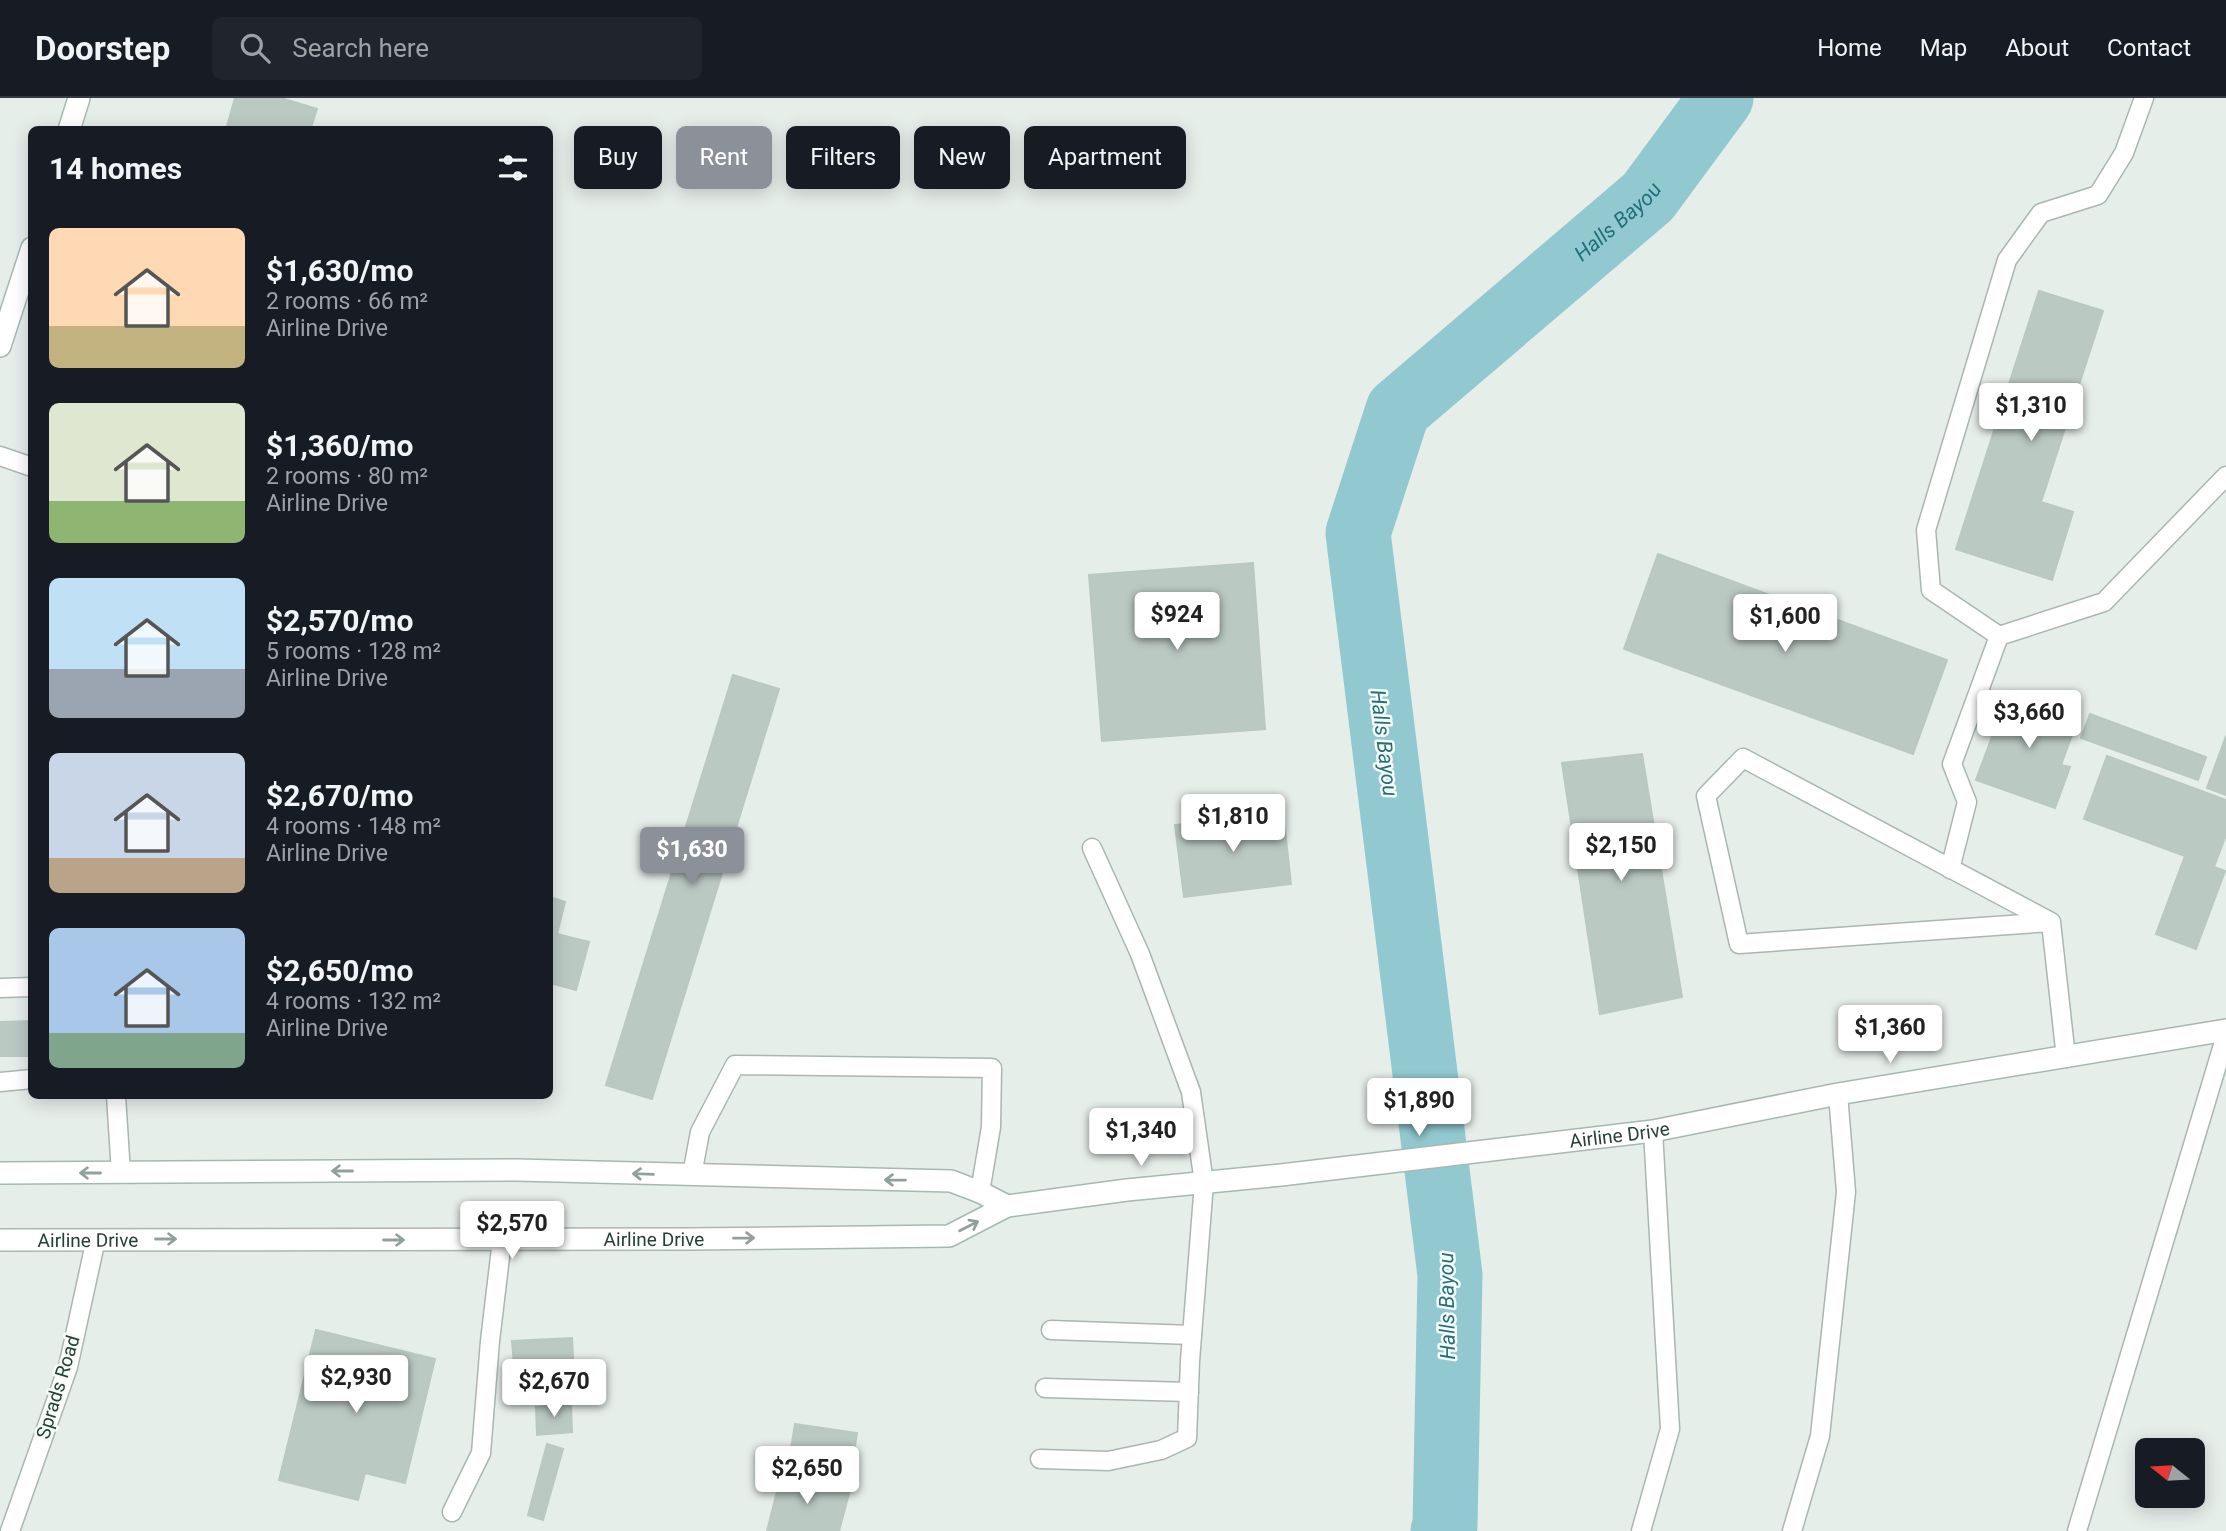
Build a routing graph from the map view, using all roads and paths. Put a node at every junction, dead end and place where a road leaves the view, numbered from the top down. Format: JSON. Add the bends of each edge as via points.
{"nodes":[{"id":1,"x":79,"y":98,"type":"edge"},
{"id":2,"x":2144,"y":98,"type":"edge"},
{"id":3,"x":70,"y":126,"type":"edge"},
{"id":4,"x":28,"y":259,"type":"edge"},
{"id":5,"x":0,"y":346,"type":"edge"},
{"id":6,"x":0,"y":456,"type":"edge"},
{"id":7,"x":28,"y":466,"type":"edge"},
{"id":8,"x":2226,"y":476,"type":"edge"},
{"id":9,"x":1999,"y":636,"type":"junction"},
{"id":10,"x":1091,"y":848,"type":"dead end"},
{"id":11,"x":1950,"y":869,"type":"junction"},
{"id":12,"x":2051,"y":922,"type":"junction"},
{"id":13,"x":28,"y":987,"type":"edge"},
{"id":14,"x":0,"y":988,"type":"edge"},
{"id":15,"x":2226,"y":1033,"type":"edge"},
{"id":16,"x":2066,"y":1058,"type":"junction"},
{"id":17,"x":28,"y":1079,"type":"edge"},
{"id":18,"x":0,"y":1082,"type":"edge"},
{"id":19,"x":1838,"y":1094,"type":"junction"},
{"id":20,"x":116,"y":1099,"type":"edge"},
{"id":21,"x":1653,"y":1131,"type":"junction"},
{"id":22,"x":0,"y":1173,"type":"edge"},
{"id":23,"x":121,"y":1173,"type":"junction"},
{"id":24,"x":692,"y":1175,"type":"junction"},
{"id":25,"x":1204,"y":1183,"type":"junction"},
{"id":26,"x":980,"y":1192,"type":"junction"},
{"id":27,"x":1006,"y":1206,"type":"junction"},
{"id":28,"x":96,"y":1239,"type":"junction"},
{"id":29,"x":0,"y":1240,"type":"edge"},
{"id":30,"x":502,"y":1240,"type":"junction"},
{"id":31,"x":1051,"y":1329,"type":"dead end"},
{"id":32,"x":1192,"y":1335,"type":"junction"},
{"id":33,"x":1045,"y":1388,"type":"dead end"},
{"id":34,"x":1189,"y":1392,"type":"junction"},
{"id":35,"x":1040,"y":1459,"type":"dead end"},
{"id":36,"x":452,"y":1512,"type":"dead end"},
{"id":37,"x":8,"y":1522,"type":"edge"},
{"id":38,"x":1641,"y":1531,"type":"edge"},
{"id":39,"x":1792,"y":1531,"type":"edge"},
{"id":40,"x":2077,"y":1531,"type":"edge"}],
"edges":[{"from":1,"to":3,"type":"main road"},
{"from":2,"to":9,"type":"lane","via":[[2124,153],[2098,195],[2041,212],[2007,260],[1926,530],[1931,590]]},
{"from":4,"to":5,"type":"main road"},
{"from":6,"to":7,"type":"lane"},
{"from":8,"to":9,"type":"lane","via":[[2104,602]]},
{"from":9,"to":11,"type":"lane","via":[[1952,764],[1966,802]]},
{"from":10,"to":25,"type":"lane","via":[[1140,954],[1191,1092]]},
{"from":11,"to":12,"type":"lane"},
{"from":11,"to":12,"type":"lane","via":[[1743,758],[1706,796],[1739,944]]},
{"from":12,"to":16,"type":"lane"},
{"from":13,"to":14,"type":"lane"},
{"from":15,"to":16,"type":"main road","name":"Airline Drive"},
{"from":15,"to":40,"type":"lane"},
{"from":16,"to":19,"type":"main road","name":"Airline Drive"},
{"from":17,"to":18,"type":"lane"},
{"from":19,"to":21,"type":"main road","name":"Airline Drive"},
{"from":19,"to":39,"type":"lane","via":[[1845,1205],[1820,1436]]},
{"from":20,"to":23,"type":"lane"},
{"from":21,"to":25,"type":"main road","name":"Airline Drive"},
{"from":21,"to":38,"type":"lane","via":[[1670,1429]]},
{"from":23,"to":22,"type":"main road","one_way":true},
{"from":24,"to":23,"type":"main road","one_way":true,"via":[[517,1170]]},
{"from":26,"to":24,"type":"main road","one_way":true,"via":[[951,1181]]},
{"from":24,"to":26,"type":"lane","via":[[700,1132],[734,1065],[992,1068],[991,1127]]},
{"from":25,"to":27,"type":"main road","name":"Airline Drive"},
{"from":25,"to":32,"type":"lane"},
{"from":26,"to":27,"type":"main road"},
{"from":30,"to":27,"type":"main road","name":"Airline Drive","one_way":true,"via":[[949,1236]]},
{"from":28,"to":29,"type":"main road","name":"Airline Drive"},
{"from":28,"to":30,"type":"main road","name":"Airline Drive","one_way":true},
{"from":28,"to":37,"type":"lane","name":"Sprads Road","via":[[68,1367]]},
{"from":30,"to":36,"type":"lane","via":[[481,1453]]},
{"from":31,"to":32,"type":"lane"},
{"from":32,"to":34,"type":"lane"},
{"from":33,"to":34,"type":"lane"},
{"from":34,"to":35,"type":"lane","via":[[1187,1438],[1161,1450],[1108,1461]]}]}
